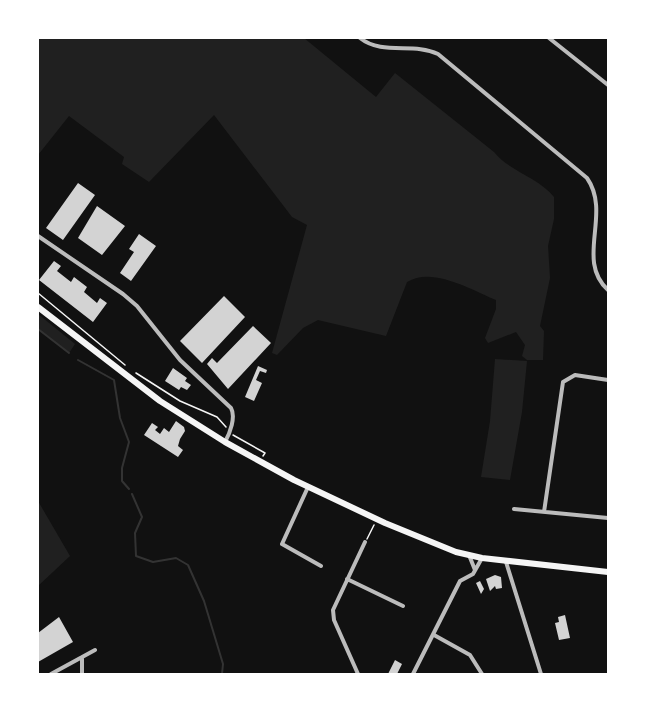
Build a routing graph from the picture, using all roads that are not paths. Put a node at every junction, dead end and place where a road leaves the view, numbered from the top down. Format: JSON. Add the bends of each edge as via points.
{"nodes":[{"id":1,"x":360,"y":38,"type":"edge"},
{"id":2,"x":549,"y":38,"type":"edge"},
{"id":3,"x":609,"y":86,"type":"edge"},
{"id":4,"x":38,"y":236,"type":"edge"},
{"id":5,"x":609,"y":290,"type":"edge"},
{"id":6,"x":38,"y":307,"type":"edge"},
{"id":7,"x":609,"y":380,"type":"edge"},
{"id":8,"x":225,"y":442,"type":"junction"},
{"id":9,"x":308,"y":487,"type":"junction"},
{"id":10,"x":514,"y":509,"type":"dead end"},
{"id":11,"x":544,"y":512,"type":"junction"},
{"id":12,"x":609,"y":518,"type":"edge"},
{"id":13,"x":365,"y":542,"type":"road end"},
{"id":14,"x":469,"y":555,"type":"junction"},
{"id":15,"x":482,"y":558,"type":"junction"},
{"id":16,"x":506,"y":562,"type":"junction"},
{"id":17,"x":321,"y":566,"type":"dead end"},
{"id":18,"x":475,"y":570,"type":"junction"},
{"id":19,"x":608,"y":572,"type":"edge"},
{"id":20,"x":347,"y":579,"type":"junction"},
{"id":21,"x":403,"y":606,"type":"dead end"},
{"id":22,"x":434,"y":635,"type":"junction"},
{"id":23,"x":95,"y":650,"type":"dead end"},
{"id":24,"x":81,"y":657,"type":"junction"},
{"id":25,"x":51,"y":675,"type":"edge"},
{"id":26,"x":82,"y":675,"type":"edge"},
{"id":27,"x":358,"y":675,"type":"edge"},
{"id":28,"x":413,"y":675,"type":"edge"},
{"id":29,"x":482,"y":675,"type":"edge"},
{"id":30,"x":541,"y":675,"type":"edge"}],
"edges":[{"from":1,"to":5,"type":"street","via":[[372,46],[438,54],[587,178],[598,202],[594,263],[597,276]]},
{"from":2,"to":3,"type":"street"},
{"from":4,"to":8,"type":"street","via":[[137,306],[180,360],[231,408],[231,432]]},
{"from":6,"to":8,"type":"highway","via":[[160,401]]},
{"from":7,"to":11,"type":"street","via":[[575,375],[562,382]]},
{"from":8,"to":9,"type":"highway"},
{"from":9,"to":14,"type":"highway","via":[[385,523]]},
{"from":9,"to":17,"type":"street","via":[[282,544]]},
{"from":10,"to":11,"type":"street"},
{"from":11,"to":12,"type":"street"},
{"from":13,"to":20,"type":"street"},
{"from":14,"to":15,"type":"highway"},
{"from":14,"to":18,"type":"street"},
{"from":15,"to":16,"type":"highway"},
{"from":15,"to":18,"type":"street"},
{"from":16,"to":19,"type":"highway"},
{"from":16,"to":30,"type":"street"},
{"from":18,"to":22,"type":"street","via":[[460,581]]},
{"from":20,"to":21,"type":"street"},
{"from":20,"to":27,"type":"street","via":[[333,616]]},
{"from":22,"to":28,"type":"street"},
{"from":22,"to":29,"type":"street","via":[[470,655]]},
{"from":23,"to":24,"type":"street"},
{"from":24,"to":25,"type":"street"},
{"from":24,"to":26,"type":"street"}]}
